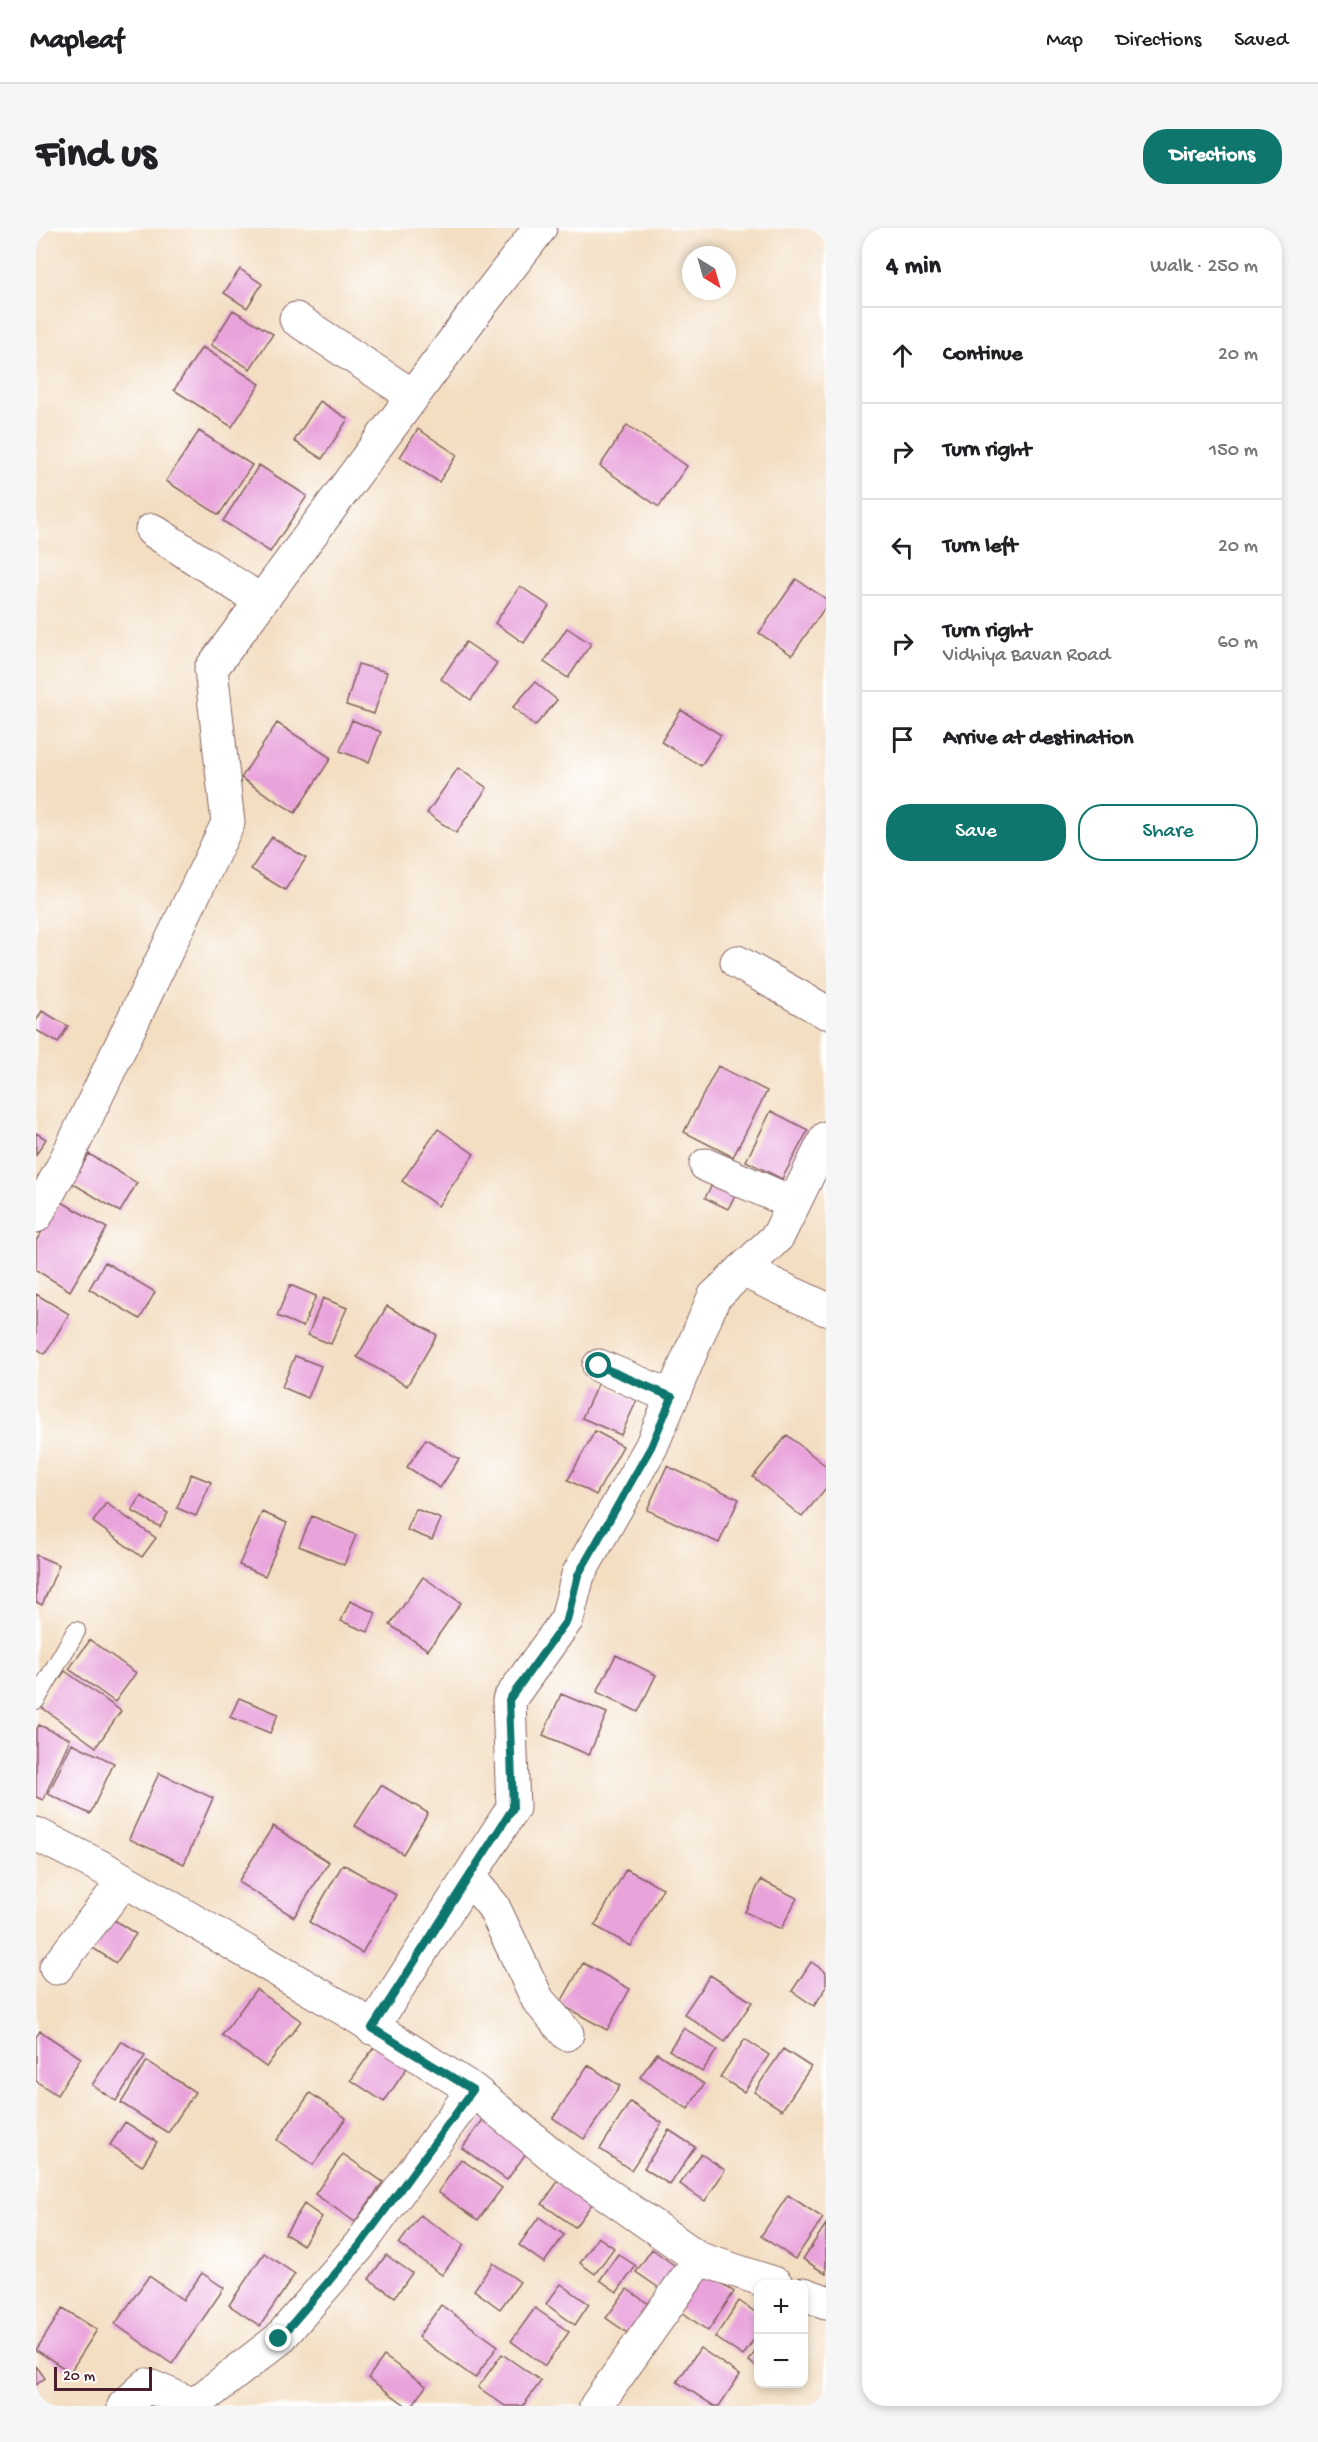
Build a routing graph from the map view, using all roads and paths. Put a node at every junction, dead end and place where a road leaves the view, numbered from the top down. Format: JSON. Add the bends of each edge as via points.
{"nodes":[{"id":1,"x":540,"y":228,"type":"edge"},
{"id":2,"x":296,"y":319,"type":"dead end"},
{"id":3,"x":413,"y":396,"type":"junction"},
{"id":4,"x":152,"y":530,"type":"dead end"},
{"id":5,"x":261,"y":601,"type":"junction"},
{"id":6,"x":737,"y":962,"type":"dead end"},
{"id":7,"x":826,"y":1012,"type":"edge"},
{"id":8,"x":826,"y":1022,"type":"edge"},
{"id":9,"x":826,"y":1038,"type":"edge"},
{"id":10,"x":826,"y":1138,"type":"edge"},
{"id":11,"x":706,"y":1165,"type":"dead end"},
{"id":12,"x":794,"y":1203,"type":"junction"},
{"id":13,"x":36,"y":1216,"type":"edge"},
{"id":14,"x":742,"y":1270,"type":"junction"},
{"id":15,"x":826,"y":1309,"type":"edge"},
{"id":16,"x":599,"y":1366,"type":"dead end"},
{"id":17,"x":672,"y":1397,"type":"junction"},
{"id":18,"x":76,"y":1631,"type":"dead end"},
{"id":19,"x":36,"y":1700,"type":"edge"},
{"id":20,"x":36,"y":1834,"type":"edge"},
{"id":21,"x":469,"y":1876,"type":"junction"},
{"id":22,"x":124,"y":1881,"type":"junction"},
{"id":23,"x":56,"y":1968,"type":"dead end"},
{"id":24,"x":372,"y":2028,"type":"junction"},
{"id":25,"x":567,"y":2034,"type":"dead end"},
{"id":26,"x":473,"y":2090,"type":"junction"},
{"id":27,"x":700,"y":2259,"type":"junction"},
{"id":28,"x":764,"y":2280,"type":"edge"},
{"id":29,"x":808,"y":2295,"type":"edge"},
{"id":30,"x":826,"y":2302,"type":"edge"},
{"id":31,"x":124,"y":2406,"type":"edge"},
{"id":32,"x":596,"y":2406,"type":"edge"}],
"edges":[{"from":1,"to":3,"type":"street"},
{"from":2,"to":3,"type":"street"},
{"from":3,"to":5,"type":"street"},
{"from":4,"to":5,"type":"street"},
{"from":5,"to":13,"type":"street","via":[[211,669],[228,824]]},
{"from":6,"to":7,"type":"street"},
{"from":8,"to":9,"type":"street","via":[[822,1030]]},
{"from":10,"to":12,"type":"street"},
{"from":11,"to":12,"type":"street"},
{"from":12,"to":14,"type":"street","via":[[777,1236]]},
{"from":14,"to":15,"type":"street"},
{"from":14,"to":17,"type":"street","via":[[714,1297]]},
{"from":16,"to":17,"type":"street"},
{"from":17,"to":21,"type":"street","via":[[651,1447],[578,1575],[567,1620],[509,1700],[513,1808]]},
{"from":18,"to":19,"type":"lane"},
{"from":20,"to":22,"type":"street"},
{"from":21,"to":24,"type":"street"},
{"from":21,"to":25,"type":"street","via":[[493,1906],[538,2000]]},
{"from":22,"to":23,"type":"street"},
{"from":22,"to":24,"type":"street"},
{"from":24,"to":26,"type":"street"},
{"from":26,"to":27,"type":"street","via":[[562,2163]]},
{"from":26,"to":31,"type":"street","via":[[359,2246],[279,2339],[194,2405],[147,2385]]},
{"from":27,"to":28,"type":"street"},
{"from":27,"to":32,"type":"street"},
{"from":29,"to":30,"type":"street"}]}
